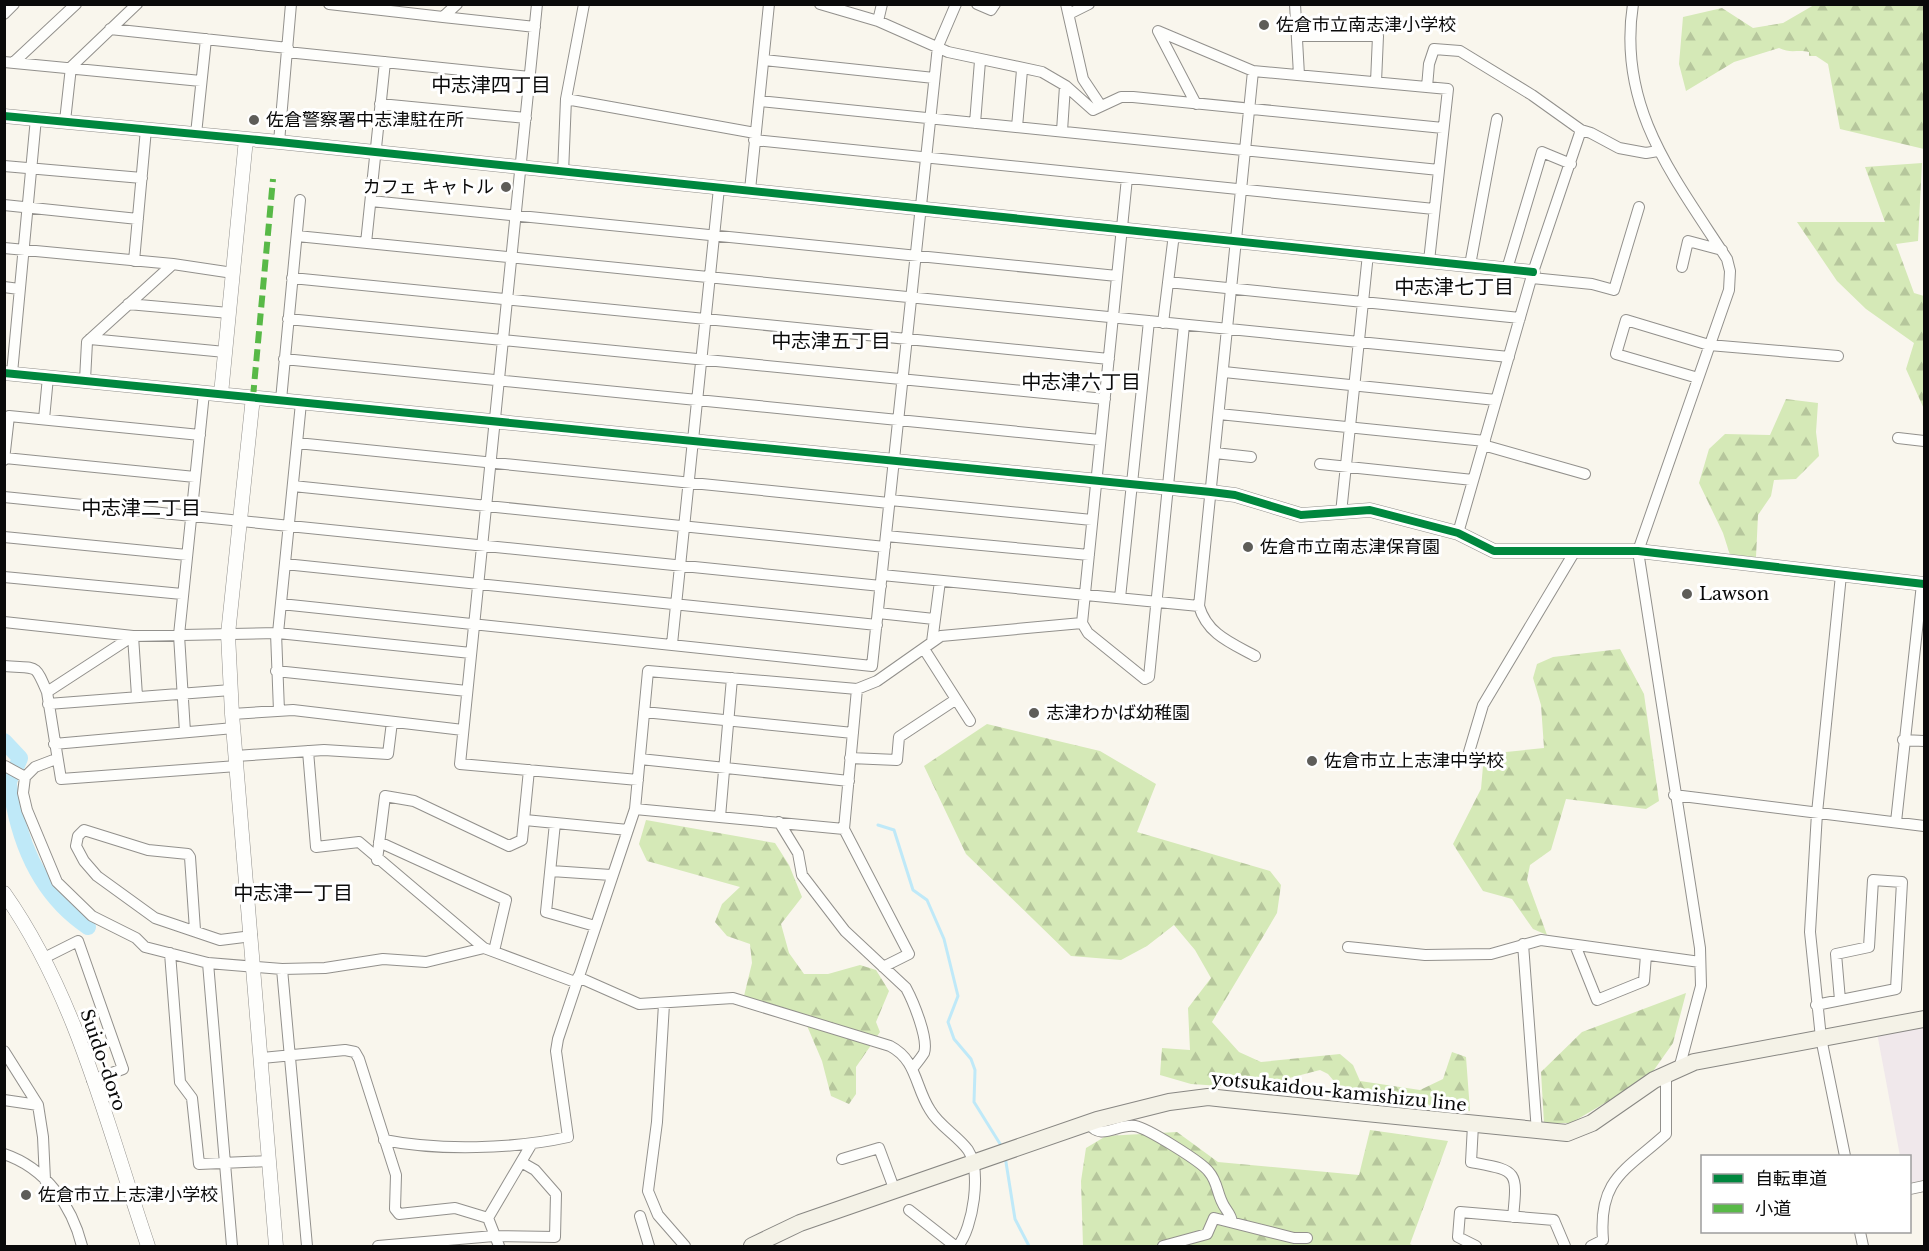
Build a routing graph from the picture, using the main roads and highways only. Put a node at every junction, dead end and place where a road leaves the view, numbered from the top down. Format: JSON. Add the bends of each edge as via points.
{"nodes":[{"id":1,"x":1924,"y":1019,"type":"edge"},
{"id":2,"x":752,"y":1246,"type":"edge"}],
"edges":[{"from":1,"to":2,"type":"main road","name":"yotsukaidou-kamishizu line","via":[[1694,1062],[1581,1129],[1567,1133],[1208,1097],[1148,1105],[800,1223]]}]}
